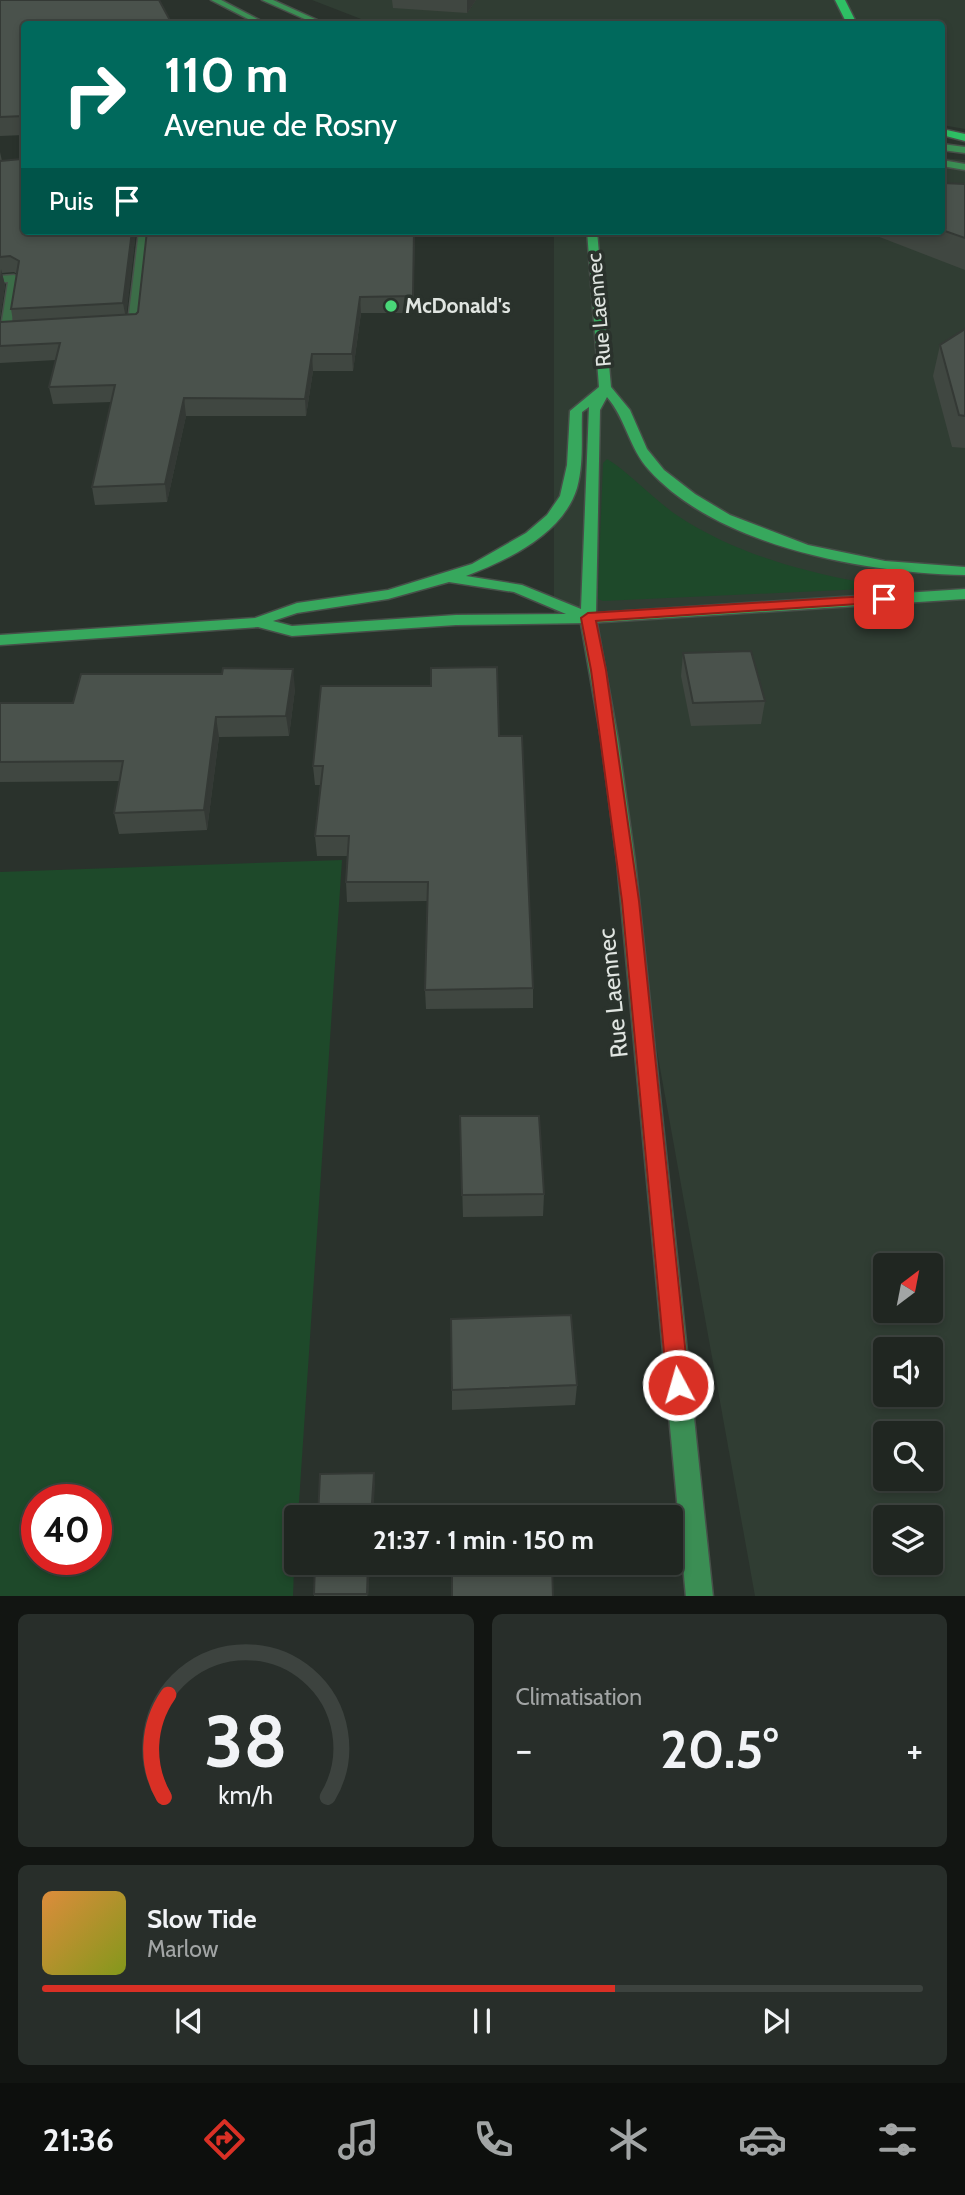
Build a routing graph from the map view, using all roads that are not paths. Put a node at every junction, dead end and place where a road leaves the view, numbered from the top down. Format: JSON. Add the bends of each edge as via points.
{"nodes":[{"id":1,"x":215,"y":0,"type":"edge"},
{"id":2,"x":266,"y":0,"type":"edge"},
{"id":3,"x":840,"y":0,"type":"edge"},
{"id":4,"x":258,"y":21,"type":"edge"},
{"id":5,"x":314,"y":21,"type":"edge"},
{"id":6,"x":850,"y":21,"type":"edge"},
{"id":7,"x":945,"y":133,"type":"edge"},
{"id":8,"x":965,"y":138,"type":"edge"},
{"id":9,"x":945,"y":147,"type":"edge"},
{"id":10,"x":965,"y":150,"type":"edge"},
{"id":11,"x":945,"y":164,"type":"edge"},
{"id":12,"x":965,"y":167,"type":"edge"},
{"id":13,"x":144,"y":235,"type":"edge"},
{"id":14,"x":592,"y":235,"type":"edge"},
{"id":15,"x":0,"y":279,"type":"edge"},
{"id":16,"x":108,"y":326,"type":"edge"},
{"id":17,"x":7,"y":331,"type":"edge"},
{"id":18,"x":606,"y":388,"type":"junction"},
{"id":19,"x":965,"y":571,"type":"edge"},
{"id":20,"x":450,"y":578,"type":"junction"},
{"id":21,"x":965,"y":594,"type":"edge"},
{"id":22,"x":588,"y":618,"type":"junction"},
{"id":23,"x":258,"y":622,"type":"junction"},
{"id":24,"x":0,"y":640,"type":"edge"},
{"id":25,"x":700,"y":1596,"type":"edge"}],
"edges":[{"from":1,"to":4,"type":"street"},
{"from":2,"to":5,"type":"street"},
{"from":3,"to":6,"type":"highway"},
{"from":7,"to":8,"type":"highway"},
{"from":9,"to":10,"type":"street"},
{"from":11,"to":12,"type":"street"},
{"from":13,"to":16,"type":"street","via":[[134,325]]},
{"from":14,"to":18,"type":"main road","name":"Rue Laennec"},
{"from":15,"to":17,"type":"street","via":[[14,278]]},
{"from":18,"to":19,"type":"main road","name":"Rue Laennec","via":[[627,414],[641,451],[658,472],[718,514],[760,534],[830,556]]},
{"from":18,"to":20,"type":"main road","name":"Rue Laennec","via":[[576,411],[567,496],[542,527],[508,553]]},
{"from":18,"to":22,"type":"main road","name":"Rue Laennec","via":[[594,410]]},
{"from":20,"to":22,"type":"main road","via":[[517,588]]},
{"from":20,"to":23,"type":"main road","via":[[363,600],[289,610]]},
{"from":21,"to":22,"type":"main road"},
{"from":22,"to":23,"type":"main road","via":[[456,620],[292,631]]},
{"from":22,"to":25,"type":"street","name":"Rue Laennec","via":[[630,901]]},
{"from":23,"to":24,"type":"main road"}]}
